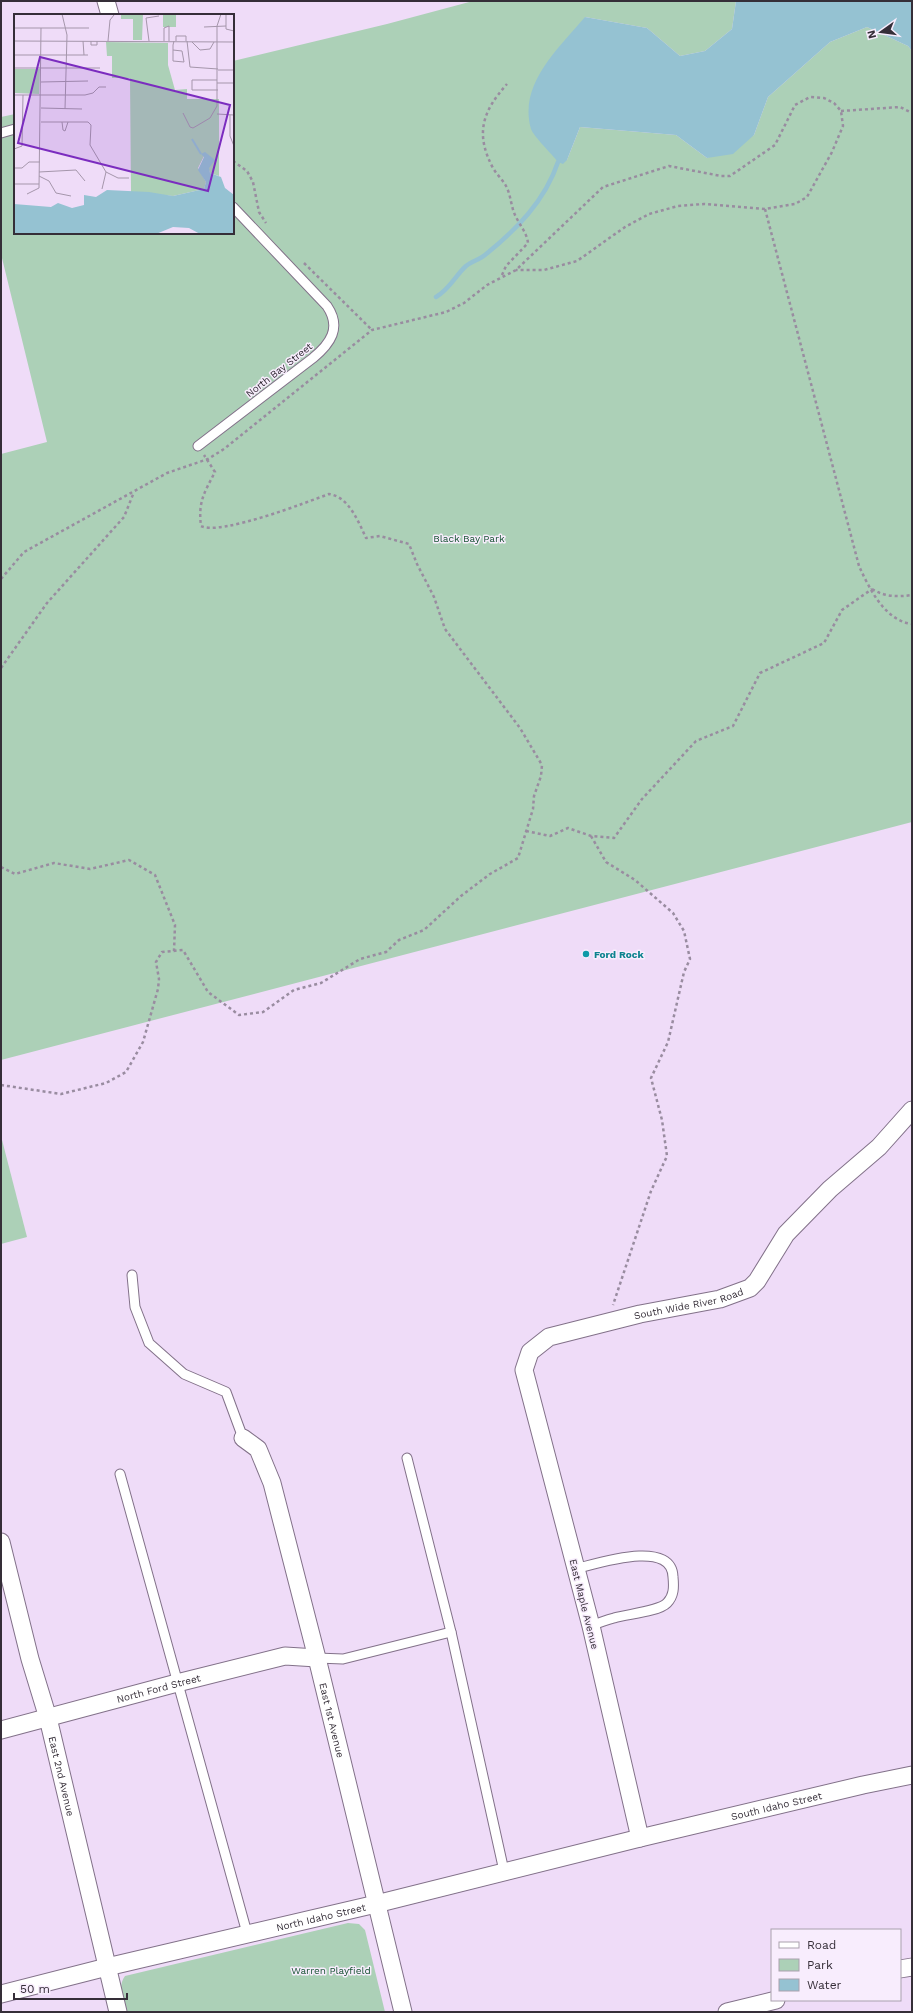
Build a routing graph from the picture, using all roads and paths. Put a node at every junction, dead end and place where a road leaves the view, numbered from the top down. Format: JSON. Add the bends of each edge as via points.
{"nodes":[{"id":1,"x":106,"y":1,"type":"edge"},
{"id":2,"x":110,"y":14,"type":"edge"},
{"id":3,"x":507,"y":84,"type":"dead end"},
{"id":4,"x":841,"y":111,"type":"junction"},
{"id":5,"x":912,"y":113,"type":"edge"},
{"id":6,"x":14,"y":129,"type":"edge"},
{"id":7,"x":1,"y":133,"type":"edge"},
{"id":8,"x":234,"y":162,"type":"edge"},
{"id":9,"x":234,"y":208,"type":"edge"},
{"id":10,"x":765,"y":209,"type":"junction"},
{"id":11,"x":269,"y":227,"type":"dead end"},
{"id":12,"x":301,"y":260,"type":"dead end"},
{"id":13,"x":502,"y":276,"type":"dead end"},
{"id":14,"x":372,"y":330,"type":"dead end"},
{"id":15,"x":198,"y":446,"type":"dead end"},
{"id":16,"x":208,"y":459,"type":"dead end"},
{"id":17,"x":134,"y":491,"type":"dead end"},
{"id":18,"x":872,"y":588,"type":"junction"},
{"id":19,"x":912,"y":595,"type":"edge"},
{"id":20,"x":912,"y":624,"type":"edge"},
{"id":21,"x":1,"y":668,"type":"edge"},
{"id":22,"x":526,"y":831,"type":"junction"},
{"id":23,"x":591,"y":836,"type":"junction"},
{"id":24,"x":1,"y":868,"type":"edge"},
{"id":25,"x":174,"y":951,"type":"junction"},
{"id":26,"x":1,"y":1085,"type":"edge"},
{"id":27,"x":912,"y":1110,"type":"edge"},
{"id":28,"x":132,"y":1275,"type":"dead end"},
{"id":29,"x":607,"y":1322,"type":"junction"},
{"id":30,"x":524,"y":1370,"type":"joint"},
{"id":31,"x":243,"y":1438,"type":"joint"},
{"id":32,"x":407,"y":1458,"type":"dead end"},
{"id":33,"x":120,"y":1474,"type":"dead end"},
{"id":34,"x":1,"y":1542,"type":"edge"},
{"id":35,"x":575,"y":1569,"type":"junction"},
{"id":36,"x":591,"y":1626,"type":"junction"},
{"id":37,"x":451,"y":1632,"type":"junction"},
{"id":38,"x":317,"y":1658,"type":"junction"},
{"id":39,"x":177,"y":1683,"type":"junction"},
{"id":40,"x":48,"y":1718,"type":"junction"},
{"id":41,"x":1,"y":1730,"type":"edge"},
{"id":42,"x":912,"y":1775,"type":"edge"},
{"id":43,"x":640,"y":1838,"type":"junction"},
{"id":44,"x":504,"y":1871,"type":"junction"},
{"id":45,"x":376,"y":1904,"type":"junction"},
{"id":46,"x":247,"y":1933,"type":"junction"},
{"id":47,"x":912,"y":1966,"type":"edge"},
{"id":48,"x":107,"y":1967,"type":"junction"},
{"id":49,"x":901,"y":1970,"type":"edge"},
{"id":50,"x":1,"y":1994,"type":"edge"},
{"id":51,"x":772,"y":2001,"type":"edge"},
{"id":52,"x":118,"y":2012,"type":"edge"},
{"id":53,"x":403,"y":2012,"type":"edge"},
{"id":54,"x":727,"y":2012,"type":"edge"}],
"edges":[{"from":1,"to":2,"type":"street"},
{"from":3,"to":13,"type":"path","via":[[494,98],[486,113],[482,137],[485,152],[507,188],[514,214],[528,243],[506,266]]},
{"from":4,"to":5,"type":"path","via":[[900,107]]},
{"from":4,"to":10,"type":"path","via":[[843,126],[838,139],[806,197],[795,204]]},
{"from":4,"to":10,"type":"path","via":[[834,103],[824,98],[810,97],[795,105],[775,145],[730,176],[669,166],[603,187],[516,270],[544,270],[577,261],[625,227],[649,214],[678,206],[704,204]]},
{"from":6,"to":7,"type":"lane"},
{"from":8,"to":11,"type":"path","via":[[246,171],[253,182],[259,212]]},
{"from":9,"to":15,"type":"lane","name":"North Bay Street","via":[[327,306],[332,316],[333,330],[327,346]]},
{"from":10,"to":18,"type":"path","via":[[856,556]]},
{"from":12,"to":14,"type":"path"},
{"from":16,"to":22,"type":"path","via":[[215,472],[203,495],[199,510],[201,526],[207,529],[230,526],[329,494],[338,495],[352,510],[366,538],[380,536],[409,544],[416,564],[434,597],[445,629],[520,728],[542,765]]},
{"from":17,"to":21,"type":"path","via":[[124,517],[47,604]]},
{"from":18,"to":19,"type":"path","via":[[885,595]]},
{"from":18,"to":20,"type":"path","via":[[892,617]]},
{"from":18,"to":23,"type":"path","via":[[842,610],[824,643],[760,672],[733,726],[696,741],[642,799],[614,838]]},
{"from":22,"to":23,"type":"path","via":[[550,836],[568,828]]},
{"from":22,"to":25,"type":"path","via":[[518,858],[472,887],[424,930],[399,940],[386,952],[360,959],[321,983],[294,990],[263,1012],[239,1015],[208,992],[183,950]]},
{"from":23,"to":29,"type":"path","via":[[606,862],[635,880],[673,913],[684,931],[690,959],[684,972],[668,1042],[651,1078],[662,1120],[667,1156],[641,1220]]},
{"from":24,"to":25,"type":"path","via":[[15,874],[54,863],[90,869],[128,860],[155,874],[175,925]]},
{"from":25,"to":26,"type":"path","via":[[162,952],[156,962],[159,979],[154,1004],[143,1042],[126,1072],[106,1083],[61,1094]]},
{"from":27,"to":29,"type":"street","name":"South Wide River Road","via":[[879,1147],[830,1189],[786,1234],[757,1282],[750,1288],[720,1299]]},
{"from":28,"to":31,"type":"lane","via":[[135,1307],[149,1343],[184,1374],[226,1392]]},
{"from":29,"to":30,"type":"street","name":"South Wide River Road","via":[[549,1337],[530,1352]]},
{"from":30,"to":35,"type":"street","name":"East Maple Avenue"},
{"from":31,"to":38,"type":"street","name":"East 1st Avenue","via":[[258,1449],[266,1464]]},
{"from":32,"to":37,"type":"lane"},
{"from":33,"to":39,"type":"lane"},
{"from":34,"to":40,"type":"street","name":"East 2nd Avenue","via":[[30,1659]]},
{"from":35,"to":36,"type":"street","name":"East Maple Avenue"},
{"from":35,"to":36,"type":"lane","via":[[628,1556],[650,1556],[666,1562],[673,1574],[674,1591],[666,1603],[657,1608],[612,1618]]},
{"from":36,"to":43,"type":"street","name":"East Maple Avenue"},
{"from":37,"to":38,"type":"lane","via":[[343,1659]]},
{"from":37,"to":44,"type":"lane"},
{"from":38,"to":39,"type":"street","name":"North Ford Street","via":[[285,1656]]},
{"from":38,"to":45,"type":"street","name":"East 1st Avenue"},
{"from":39,"to":40,"type":"street","name":"North Ford Street"},
{"from":39,"to":46,"type":"lane"},
{"from":40,"to":41,"type":"street","name":"North Ford Street"},
{"from":40,"to":48,"type":"street","name":"East 2nd Avenue"},
{"from":42,"to":43,"type":"street","name":"South Idaho Street"},
{"from":43,"to":44,"type":"street","name":"North Idaho Street"},
{"from":44,"to":45,"type":"street","name":"North Idaho Street"},
{"from":45,"to":46,"type":"street","name":"North Idaho Street"},
{"from":45,"to":53,"type":"street","name":"East 1st Avenue"},
{"from":46,"to":48,"type":"street","name":"North Idaho Street"},
{"from":47,"to":49,"type":"street"},
{"from":48,"to":50,"type":"street","name":"North Idaho Street"},
{"from":48,"to":52,"type":"street","name":"East 2nd Avenue"},
{"from":51,"to":54,"type":"street"}]}
